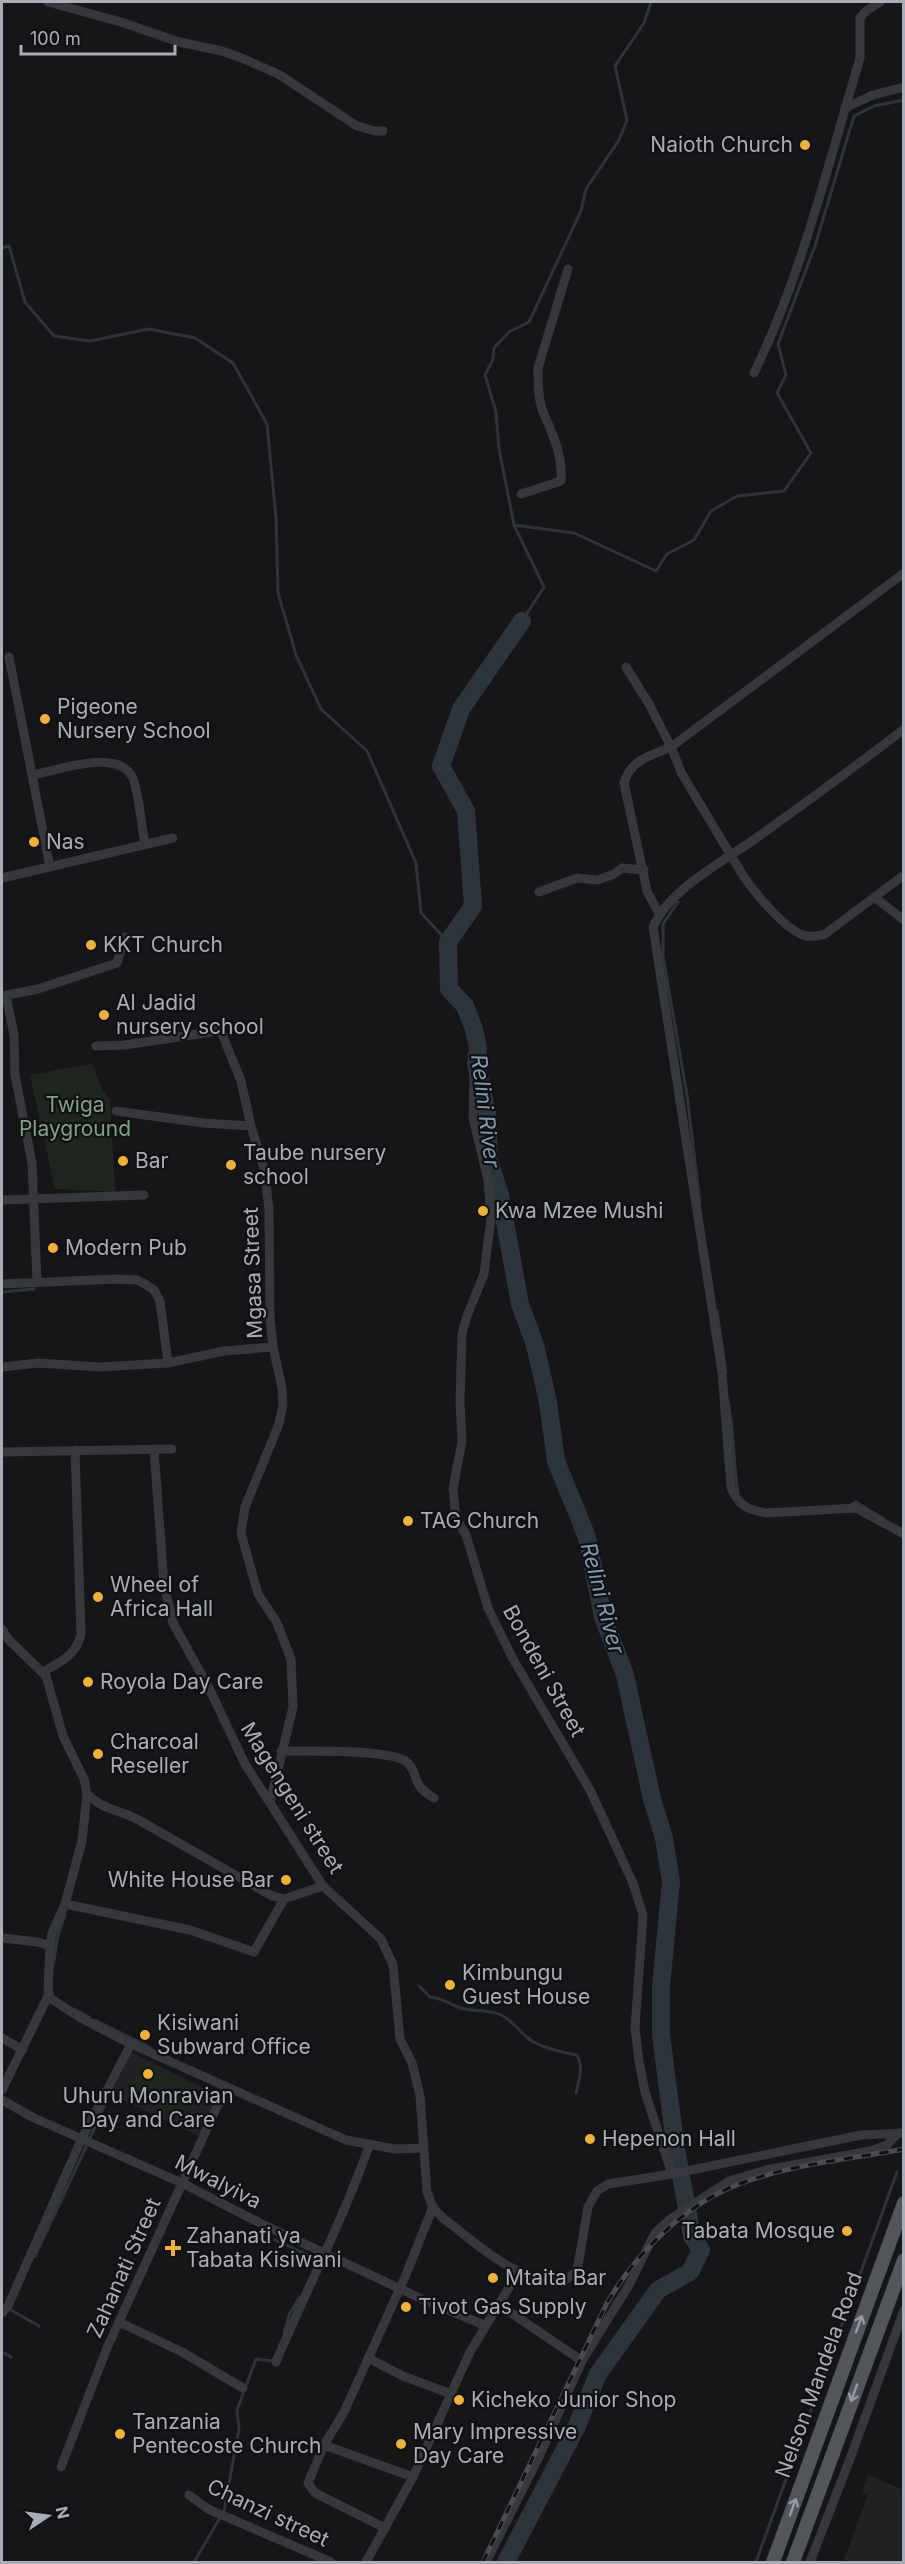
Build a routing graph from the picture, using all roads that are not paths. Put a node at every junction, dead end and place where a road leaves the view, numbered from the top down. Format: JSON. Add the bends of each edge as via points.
{"nodes":[{"id":1,"x":48,"y":2,"type":"edge"},
{"id":2,"x":880,"y":2,"type":"edge"},
{"id":3,"x":903,"y":87,"type":"edge"},
{"id":4,"x":845,"y":108,"type":"junction"},
{"id":5,"x":383,"y":130,"type":"dead end"},
{"id":6,"x":568,"y":269,"type":"dead end"},
{"id":7,"x":754,"y":373,"type":"dead end"},
{"id":8,"x":522,"y":494,"type":"dead end"},
{"id":9,"x":903,"y":573,"type":"edge"},
{"id":10,"x":9,"y":657,"type":"dead end"},
{"id":11,"x":626,"y":667,"type":"dead end"},
{"id":12,"x":903,"y":729,"type":"edge"},
{"id":13,"x":671,"y":747,"type":"junction"},
{"id":14,"x":33,"y":776,"type":"junction"},
{"id":15,"x":173,"y":838,"type":"dead end"},
{"id":16,"x":145,"y":844,"type":"junction"},
{"id":17,"x":732,"y":856,"type":"junction"},
{"id":18,"x":50,"y":867,"type":"junction"},
{"id":19,"x":644,"y":870,"type":"junction"},
{"id":20,"x":903,"y":875,"type":"edge"},
{"id":21,"x":2,"y":878,"type":"edge"},
{"id":22,"x":539,"y":892,"type":"dead end"},
{"id":23,"x":874,"y":897,"type":"junction"},
{"id":24,"x":659,"y":914,"type":"junction"},
{"id":25,"x":903,"y":920,"type":"edge"},
{"id":26,"x":125,"y":937,"type":"dead end"},
{"id":27,"x":4,"y":995,"type":"edge"},
{"id":28,"x":96,"y":1046,"type":"dead end"},
{"id":29,"x":474,"y":1071,"type":"dead end"},
{"id":30,"x":116,"y":1111,"type":"dead end"},
{"id":31,"x":251,"y":1126,"type":"junction"},
{"id":32,"x":144,"y":1195,"type":"dead end"},
{"id":33,"x":33,"y":1199,"type":"junction"},
{"id":34,"x":2,"y":1200,"type":"edge"},
{"id":35,"x":38,"y":1281,"type":"junction"},
{"id":36,"x":2,"y":1284,"type":"edge"},
{"id":37,"x":273,"y":1347,"type":"junction"},
{"id":38,"x":168,"y":1363,"type":"junction"},
{"id":39,"x":2,"y":1366,"type":"edge"},
{"id":40,"x":154,"y":1449,"type":"junction"},
{"id":41,"x":172,"y":1449,"type":"dead end"},
{"id":42,"x":75,"y":1450,"type":"junction"},
{"id":43,"x":2,"y":1452,"type":"edge"},
{"id":44,"x":903,"y":1534,"type":"edge"},
{"id":45,"x":2,"y":1629,"type":"edge"},
{"id":46,"x":43,"y":1672,"type":"junction"},
{"id":47,"x":281,"y":1751,"type":"junction"},
{"id":48,"x":87,"y":1794,"type":"junction"},
{"id":49,"x":434,"y":1798,"type":"dead end"},
{"id":50,"x":270,"y":1803,"type":"junction"},
{"id":51,"x":323,"y":1886,"type":"junction"},
{"id":52,"x":284,"y":1899,"type":"junction"},
{"id":53,"x":65,"y":1904,"type":"junction"},
{"id":54,"x":2,"y":1938,"type":"edge"},
{"id":55,"x":50,"y":1946,"type":"junction"},
{"id":56,"x":49,"y":1994,"type":"junction"},
{"id":57,"x":2,"y":2038,"type":"edge"},
{"id":58,"x":130,"y":2044,"type":"junction"},
{"id":59,"x":23,"y":2050,"type":"junction"},
{"id":60,"x":226,"y":2087,"type":"junction"},
{"id":61,"x":2,"y":2090,"type":"edge"},
{"id":62,"x":2,"y":2100,"type":"edge"},
{"id":63,"x":901,"y":2133,"type":"edge"},
{"id":64,"x":82,"y":2138,"type":"junction"},
{"id":65,"x":369,"y":2146,"type":"junction"},
{"id":66,"x":424,"y":2148,"type":"junction"},
{"id":67,"x":674,"y":2174,"type":"junction"},
{"id":68,"x":182,"y":2183,"type":"junction"},
{"id":69,"x":903,"y":2203,"type":"edge"},
{"id":70,"x":433,"y":2207,"type":"junction"},
{"id":71,"x":325,"y":2254,"type":"junction"},
{"id":72,"x":903,"y":2260,"type":"edge"},
{"id":73,"x":519,"y":2271,"type":"junction"},
{"id":74,"x":400,"y":2288,"type":"junction"},
{"id":75,"x":498,"y":2304,"type":"junction"},
{"id":76,"x":903,"y":2310,"type":"edge"},
{"id":77,"x":2,"y":2313,"type":"edge"},
{"id":78,"x":119,"y":2322,"type":"junction"},
{"id":79,"x":484,"y":2325,"type":"junction"},
{"id":80,"x":368,"y":2358,"type":"junction"},
{"id":81,"x":582,"y":2361,"type":"junction"},
{"id":82,"x":276,"y":2362,"type":"dead end"},
{"id":83,"x":243,"y":2388,"type":"dead end"},
{"id":84,"x":451,"y":2394,"type":"junction"},
{"id":85,"x":324,"y":2445,"type":"junction"},
{"id":86,"x":61,"y":2467,"type":"dead end"},
{"id":87,"x":413,"y":2477,"type":"junction"},
{"id":88,"x":189,"y":2495,"type":"dead end"},
{"id":89,"x":385,"y":2528,"type":"junction"},
{"id":90,"x":331,"y":2562,"type":"edge"},
{"id":91,"x":366,"y":2562,"type":"edge"},
{"id":92,"x":486,"y":2562,"type":"edge"},
{"id":93,"x":773,"y":2562,"type":"edge"},
{"id":94,"x":793,"y":2562,"type":"edge"},
{"id":95,"x":810,"y":2562,"type":"edge"}],
"edges":[{"from":1,"to":5,"type":"street","via":[[244,59],[280,75],[357,126]]},
{"from":2,"to":4,"type":"street","via":[[860,18],[860,58]]},
{"from":3,"to":4,"type":"street"},
{"from":4,"to":7,"type":"street","via":[[795,272]]},
{"from":6,"to":8,"type":"street","via":[[538,368],[542,410],[558,447],[561,481]]},
{"from":9,"to":13,"type":"street"},
{"from":10,"to":14,"type":"street"},
{"from":11,"to":13,"type":"street"},
{"from":12,"to":17,"type":"street"},
{"from":13,"to":17,"type":"street","via":[[682,774]]},
{"from":13,"to":19,"type":"street","via":[[637,761],[624,783]]},
{"from":14,"to":16,"type":"street","via":[[109,761],[125,766],[134,780]]},
{"from":14,"to":18,"type":"street"},
{"from":15,"to":16,"type":"street"},
{"from":16,"to":18,"type":"street"},
{"from":17,"to":23,"type":"street","via":[[753,890],[798,933],[807,936],[825,934]]},
{"from":17,"to":24,"type":"street","via":[[697,877]]},
{"from":18,"to":21,"type":"street"},
{"from":19,"to":22,"type":"street","via":[[622,868],[598,880],[577,878]]},
{"from":19,"to":24,"type":"street","via":[[647,891]]},
{"from":20,"to":23,"type":"street"},
{"from":23,"to":25,"type":"street"},
{"from":24,"to":44,"type":"street","via":[[653,927],[722,1372],[731,1487],[736,1500],[753,1511],[766,1513],[856,1508]]},
{"from":26,"to":27,"type":"street","via":[[117,963],[38,989]]},
{"from":27,"to":33,"type":"street","via":[[14,1035],[15,1075],[32,1163]]},
{"from":28,"to":31,"type":"street","name":"Mgasa Street","via":[[219,1031],[241,1081]]},
{"from":29,"to":67,"type":"street","name":"Bondeni Street","via":[[473,1118],[488,1180],[491,1219],[484,1274],[462,1334],[462,1441],[453,1489],[456,1518],[466,1536],[488,1608],[513,1659],[590,1790],[633,1883],[643,1915],[635,2028],[639,2061],[645,2092]]},
{"from":30,"to":31,"type":"street"},
{"from":31,"to":37,"type":"street","name":"Mgasa Street","via":[[268,1190]]},
{"from":32,"to":33,"type":"street"},
{"from":33,"to":34,"type":"street"},
{"from":33,"to":35,"type":"street"},
{"from":35,"to":36,"type":"street"},
{"from":35,"to":38,"type":"street","via":[[117,1279],[145,1284],[160,1301]]},
{"from":37,"to":38,"type":"street","via":[[224,1351]]},
{"from":37,"to":47,"type":"street","name":"Mgasa Street","via":[[283,1405],[273,1442],[245,1507],[242,1533],[258,1594],[291,1659],[293,1707]]},
{"from":38,"to":39,"type":"street"},
{"from":40,"to":41,"type":"street"},
{"from":40,"to":42,"type":"street"},
{"from":40,"to":50,"type":"street","name":"Magengeni street","via":[[168,1608],[245,1764]]},
{"from":42,"to":43,"type":"street"},
{"from":42,"to":46,"type":"street","via":[[81,1634],[73,1654]]},
{"from":45,"to":46,"type":"street"},
{"from":46,"to":48,"type":"street"},
{"from":47,"to":49,"type":"street","via":[[370,1754],[404,1760],[419,1787]]},
{"from":47,"to":50,"type":"street","name":"Mgasa Street"},
{"from":48,"to":52,"type":"street","via":[[99,1805],[118,1809],[267,1894]]},
{"from":48,"to":53,"type":"street","via":[[82,1841]]},
{"from":50,"to":51,"type":"street","name":"Magengeni street"},
{"from":51,"to":52,"type":"street"},
{"from":51,"to":66,"type":"street","name":"Magengeni street","via":[[381,1939],[390,1954],[400,2039],[412,2063],[420,2096]]},
{"from":52,"to":53,"type":"street","via":[[254,1952],[190,1930]]},
{"from":53,"to":55,"type":"street"},
{"from":54,"to":55,"type":"street"},
{"from":55,"to":56,"type":"street"},
{"from":56,"to":58,"type":"street","via":[[54,2002]]},
{"from":56,"to":59,"type":"street"},
{"from":57,"to":59,"type":"street"},
{"from":58,"to":60,"type":"street"},
{"from":58,"to":64,"type":"street"},
{"from":59,"to":61,"type":"street"},
{"from":60,"to":65,"type":"street","via":[[346,2140]]},
{"from":60,"to":68,"type":"street","name":"Zahanati Street"},
{"from":62,"to":64,"type":"street","name":"Mwalyiva"},
{"from":63,"to":67,"type":"street","via":[[861,2135]]},
{"from":63,"to":81,"type":"street","via":[[887,2145],[870,2151],[766,2170],[729,2181],[669,2220],[655,2233]]},
{"from":64,"to":68,"type":"street","name":"Mwalyiva"},
{"from":64,"to":77,"type":"street"},
{"from":65,"to":66,"type":"street"},
{"from":65,"to":71,"type":"street"},
{"from":66,"to":70,"type":"street","name":"Magengeni street"},
{"from":67,"to":73,"type":"street","via":[[616,2180],[597,2191],[588,2207],[577,2271],[569,2279],[558,2282]]},
{"from":68,"to":71,"type":"street","name":"Mwalyiva"},
{"from":68,"to":78,"type":"street","name":"Zahanati Street"},
{"from":93,"to":69,"type":"main road","name":"Nelson Mandela Road","one_way":true},
{"from":70,"to":73,"type":"street","via":[[485,2252]]},
{"from":70,"to":74,"type":"street"},
{"from":71,"to":74,"type":"street","name":"Mwalyiva"},
{"from":71,"to":82,"type":"street"},
{"from":72,"to":94,"type":"main road","name":"Nelson Mandela Road","one_way":true},
{"from":73,"to":75,"type":"street"},
{"from":74,"to":79,"type":"street","name":"Mwalyiva"},
{"from":74,"to":80,"type":"street"},
{"from":75,"to":79,"type":"street"},
{"from":75,"to":81,"type":"street"},
{"from":76,"to":95,"type":"street"},
{"from":78,"to":83,"type":"street","via":[[182,2352]]},
{"from":78,"to":86,"type":"street","name":"Zahanati Street"},
{"from":79,"to":84,"type":"street"},
{"from":80,"to":84,"type":"street"},
{"from":80,"to":85,"type":"street"},
{"from":81,"to":92,"type":"street"},
{"from":84,"to":87,"type":"street"},
{"from":85,"to":87,"type":"street"},
{"from":85,"to":89,"type":"street","via":[[308,2483],[310,2487]]},
{"from":87,"to":89,"type":"street"},
{"from":88,"to":90,"type":"street","name":"Chanzi street","via":[[208,2509]]},
{"from":89,"to":91,"type":"street"}]}
